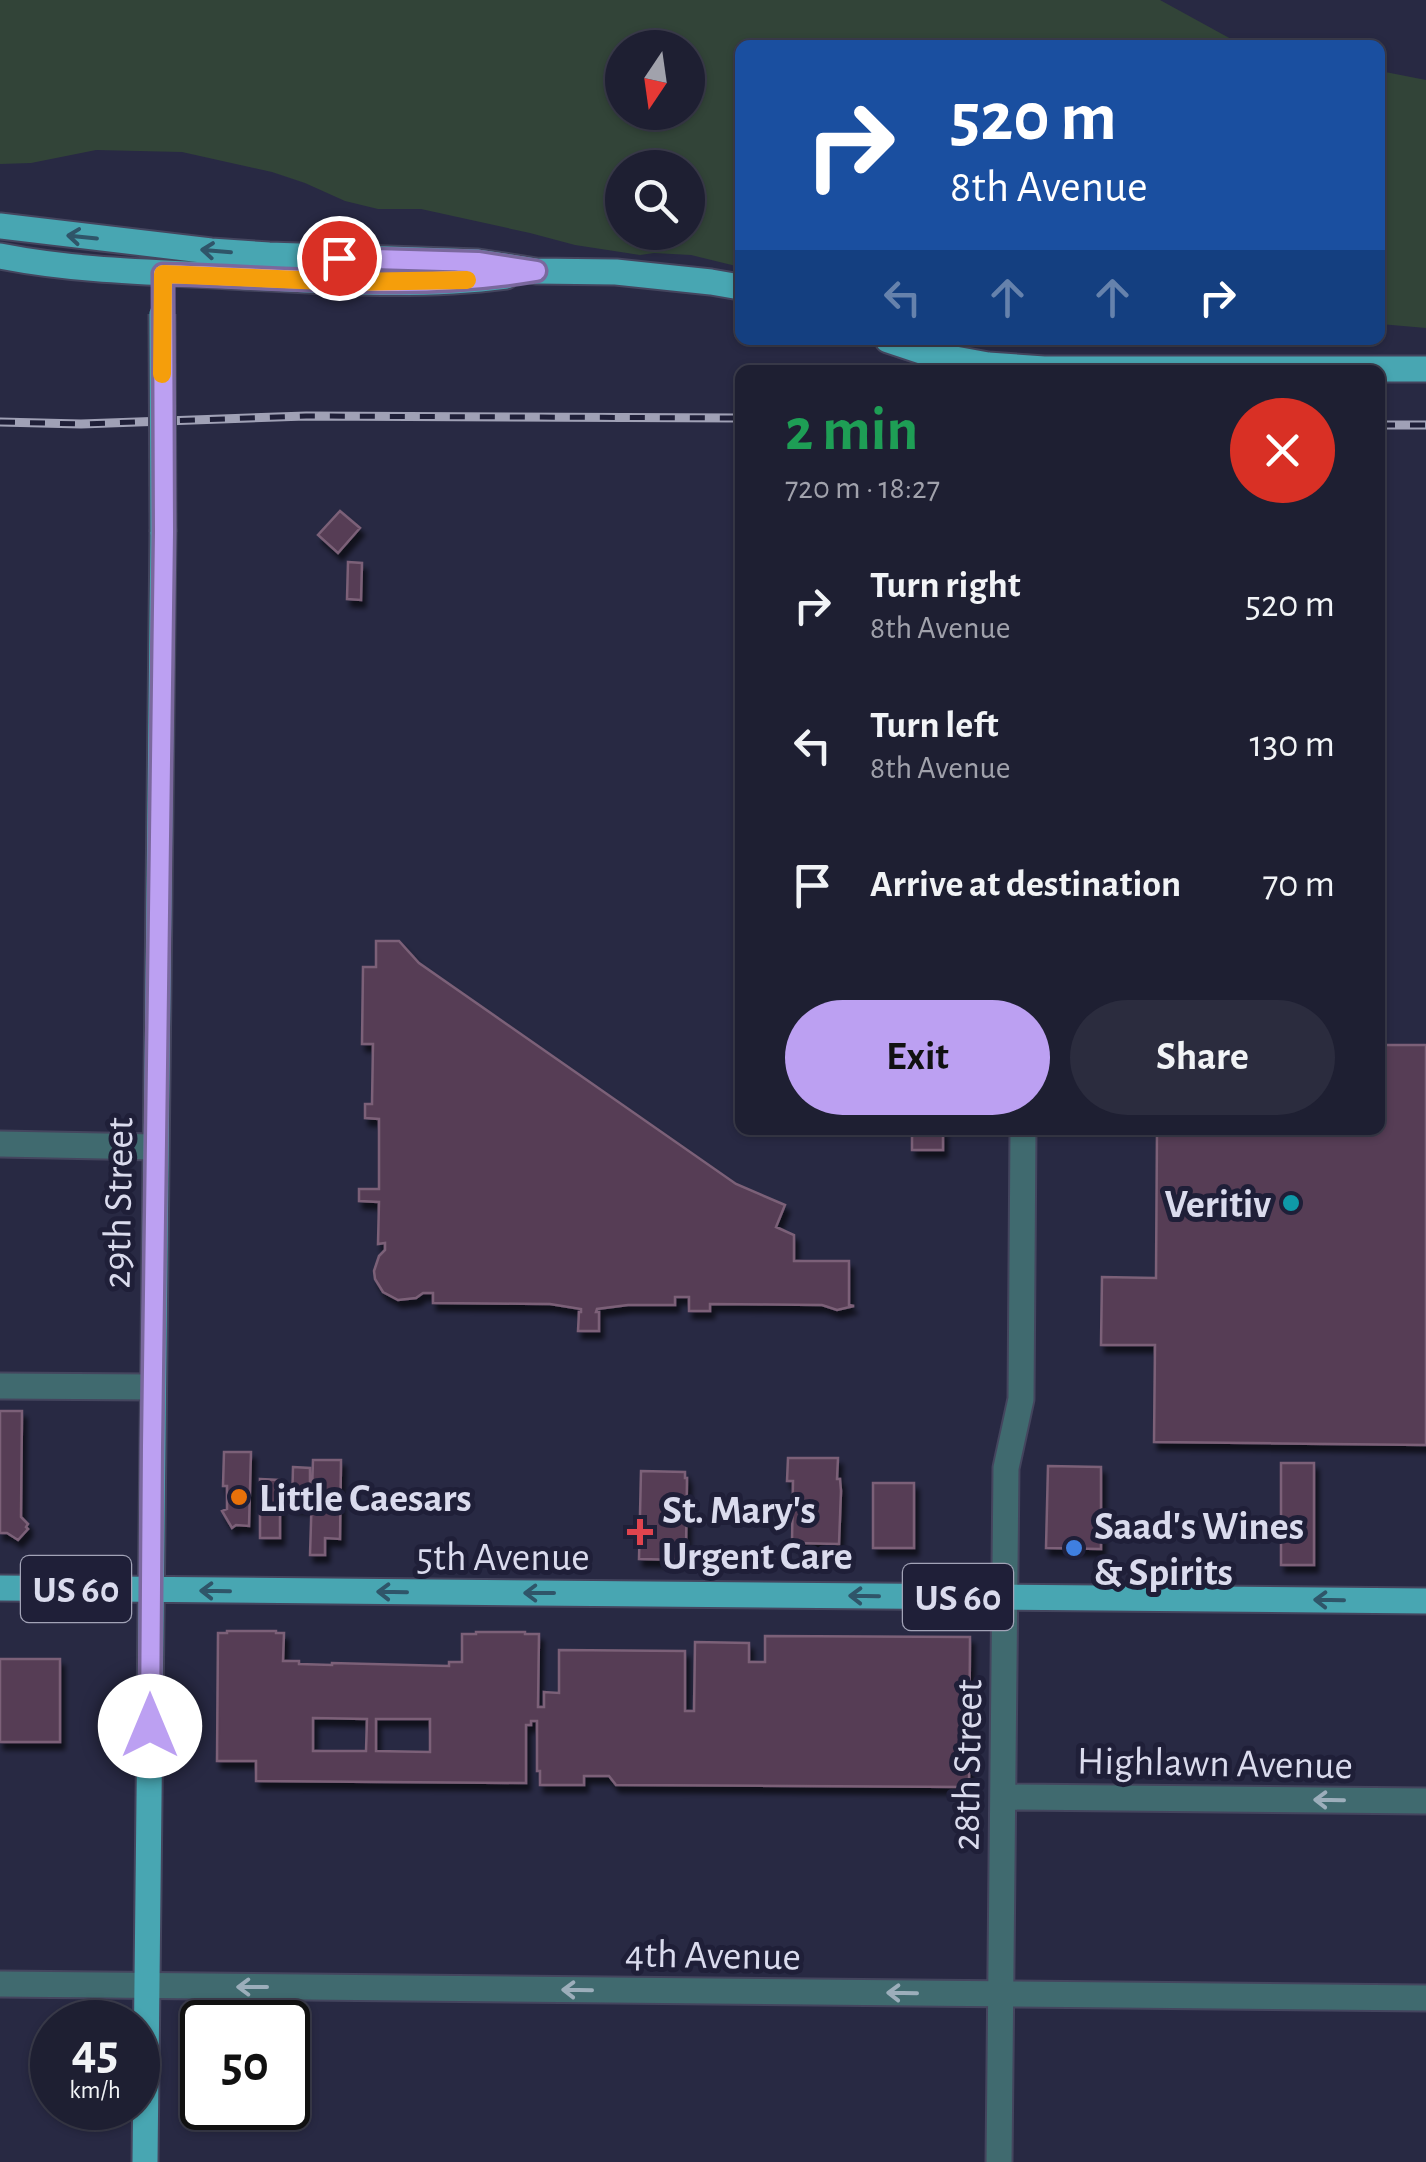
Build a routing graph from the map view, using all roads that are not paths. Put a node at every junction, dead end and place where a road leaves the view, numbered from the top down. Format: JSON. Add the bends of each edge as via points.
{"nodes":[{"id":1,"x":0,"y":226,"type":"edge"},
{"id":2,"x":164,"y":245,"type":"junction"},
{"id":3,"x":0,"y":256,"type":"edge"},
{"id":4,"x":536,"y":271,"type":"junction"},
{"id":5,"x":163,"y":274,"type":"junction"},
{"id":6,"x":735,"y":286,"type":"edge"},
{"id":7,"x":903,"y":345,"type":"edge"},
{"id":8,"x":999,"y":365,"type":"edge"},
{"id":9,"x":1385,"y":369,"type":"edge"},
{"id":10,"x":1426,"y":369,"type":"edge"},
{"id":11,"x":1024,"y":1135,"type":"edge"},
{"id":12,"x":0,"y":1144,"type":"edge"},
{"id":13,"x":155,"y":1147,"type":"junction"},
{"id":14,"x":0,"y":1386,"type":"edge"},
{"id":15,"x":153,"y":1386,"type":"junction"},
{"id":16,"x":0,"y":1588,"type":"edge"},
{"id":17,"x":151,"y":1590,"type":"junction"},
{"id":18,"x":1005,"y":1598,"type":"junction"},
{"id":19,"x":1426,"y":1601,"type":"edge"},
{"id":20,"x":1004,"y":1797,"type":"junction"},
{"id":21,"x":1426,"y":1801,"type":"edge"},
{"id":22,"x":0,"y":1984,"type":"edge"},
{"id":23,"x":147,"y":1986,"type":"junction"},
{"id":24,"x":1000,"y":1994,"type":"junction"},
{"id":25,"x":1426,"y":1998,"type":"edge"},
{"id":26,"x":145,"y":2162,"type":"edge"},
{"id":27,"x":998,"y":2162,"type":"edge"}],
"edges":[{"from":2,"to":1,"type":"main road","one_way":true},
{"from":4,"to":2,"type":"main road","one_way":true},
{"from":2,"to":5,"type":"main road","name":"29th Street"},
{"from":3,"to":5,"type":"main road"},
{"from":4,"to":5,"type":"main road","via":[[477,280],[348,282]]},
{"from":4,"to":6,"type":"main road","via":[[616,272]]},
{"from":5,"to":13,"type":"main road","name":"29th Street","bridge":true},
{"from":7,"to":8,"type":"main road"},
{"from":9,"to":10,"type":"main road"},
{"from":11,"to":18,"type":"street","name":"28th Street","via":[[1021,1398],[1007,1460]]},
{"from":12,"to":13,"type":"street"},
{"from":13,"to":15,"type":"main road","name":"29th Street"},
{"from":14,"to":15,"type":"street"},
{"from":15,"to":17,"type":"main road","name":"29th Street"},
{"from":16,"to":17,"type":"main road","name":"5th Avenue","number":"US 60"},
{"from":18,"to":17,"type":"main road","name":"5th Avenue","number":"US 60","one_way":true},
{"from":17,"to":23,"type":"main road","name":"29th Street"},
{"from":19,"to":18,"type":"main road","name":"5th Avenue","number":"US 60","one_way":true},
{"from":18,"to":20,"type":"street","name":"28th Street"},
{"from":21,"to":20,"type":"street","name":"Highlawn Avenue","one_way":true},
{"from":20,"to":24,"type":"street","name":"28th Street"},
{"from":22,"to":23,"type":"street","name":"4th Avenue"},
{"from":24,"to":23,"type":"street","name":"4th Avenue","one_way":true},
{"from":23,"to":26,"type":"main road","name":"29th Street"},
{"from":24,"to":25,"type":"street","name":"4th Avenue"},
{"from":24,"to":27,"type":"street","name":"28th Street"}]}
